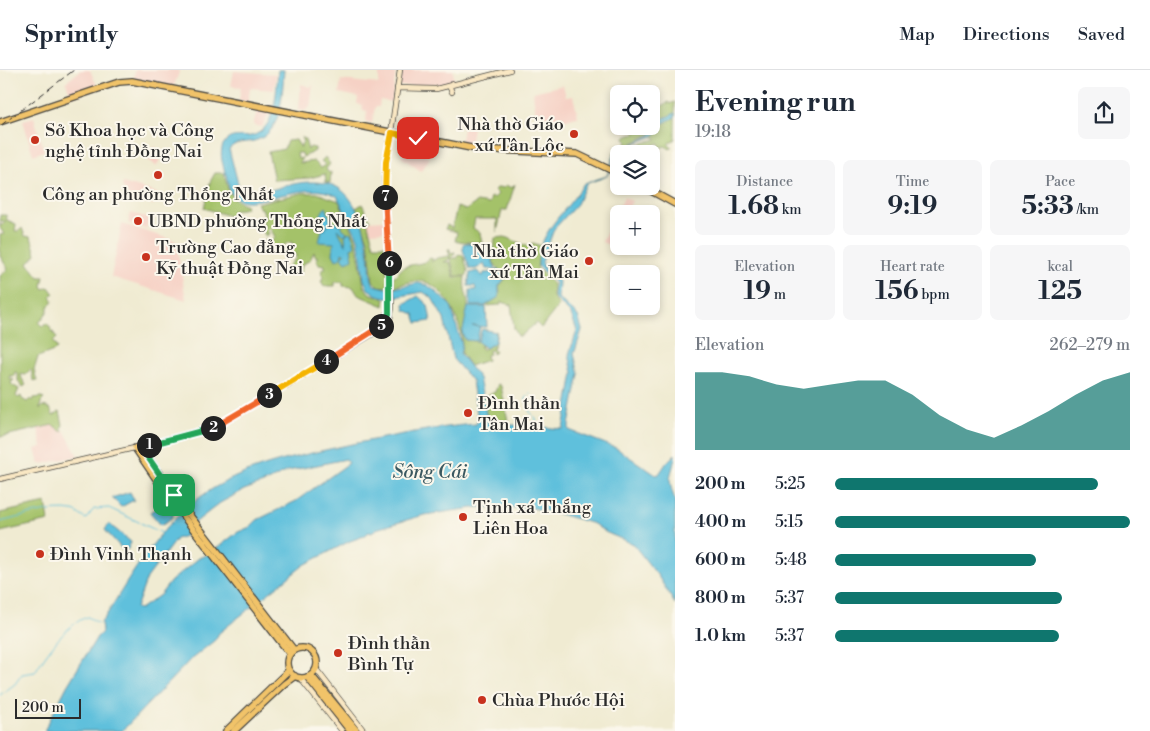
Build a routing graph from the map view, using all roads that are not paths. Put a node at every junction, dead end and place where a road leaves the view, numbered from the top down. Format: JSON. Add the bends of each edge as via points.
{"nodes":[{"id":1,"x":400,"y":70,"type":"edge"},
{"id":2,"x":510,"y":70,"type":"edge"},
{"id":3,"x":452,"y":83,"type":"junction"},
{"id":4,"x":398,"y":88,"type":"junction"},
{"id":5,"x":452,"y":92,"type":"dead end"},
{"id":6,"x":0,"y":122,"type":"edge"},
{"id":7,"x":391,"y":133,"type":"junction"},
{"id":8,"x":610,"y":170,"type":"edge"},
{"id":9,"x":658,"y":195,"type":"edge"},
{"id":10,"x":675,"y":204,"type":"edge"},
{"id":11,"x":138,"y":447,"type":"junction"},
{"id":12,"x":0,"y":478,"type":"edge"},
{"id":13,"x":292,"y":652,"type":"junction"},
{"id":14,"x":316,"y":669,"type":"junction"},
{"id":15,"x":288,"y":670,"type":"junction"},
{"id":16,"x":309,"y":676,"type":"junction"},
{"id":17,"x":298,"y":677,"type":"junction"},
{"id":18,"x":226,"y":731,"type":"edge"},
{"id":19,"x":234,"y":731,"type":"edge"},
{"id":20,"x":342,"y":731,"type":"edge"},
{"id":21,"x":350,"y":731,"type":"edge"},
{"id":22,"x":357,"y":731,"type":"edge"},
{"id":23,"x":364,"y":731,"type":"edge"}],
"edges":[{"from":1,"to":4,"type":"main road"},
{"from":2,"to":3,"type":"main road"},
{"from":3,"to":4,"type":"main road","via":[[436,88]]},
{"from":3,"to":5,"type":"main road"},
{"from":4,"to":7,"type":"main road"},
{"from":6,"to":7,"type":"main road","via":[[124,81]]},
{"from":7,"to":8,"type":"main road","via":[[482,150],[577,154]]},
{"from":7,"to":11,"type":"main road","via":[[384,190],[392,314],[385,326],[220,425]]},
{"from":9,"to":10,"type":"main road"},
{"from":11,"to":12,"type":"main road"},
{"from":11,"to":13,"type":"main road"},
{"from":13,"to":14,"type":"main road","via":[[303,648],[311,651],[317,660]]},
{"from":13,"to":15,"type":"main road","via":[[287,662]]},
{"from":14,"to":16,"type":"main road"},
{"from":14,"to":23,"type":"main road"},
{"from":15,"to":17,"type":"main road"},
{"from":15,"to":18,"type":"main road"},
{"from":16,"to":17,"type":"main road"},
{"from":16,"to":21,"type":"main road"},
{"from":16,"to":22,"type":"main road"},
{"from":17,"to":19,"type":"main road","via":[[284,684]]},
{"from":17,"to":20,"type":"main road"}]}
